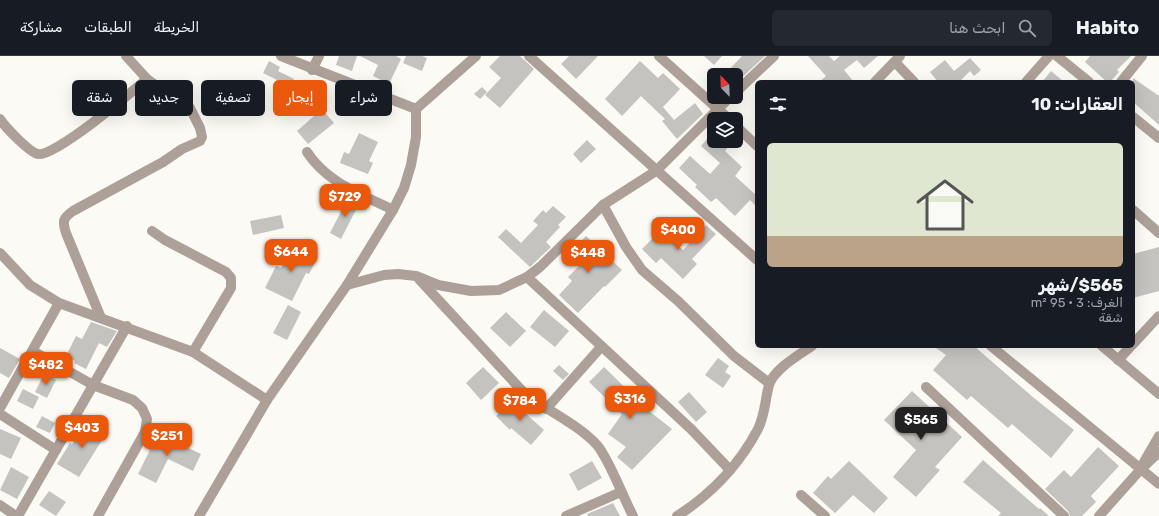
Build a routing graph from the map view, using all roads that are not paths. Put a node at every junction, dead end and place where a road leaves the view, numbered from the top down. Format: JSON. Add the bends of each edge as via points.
{"nodes":[{"id":1,"x":126,"y":56,"type":"edge"},
{"id":2,"x":281,"y":56,"type":"edge"},
{"id":3,"x":319,"y":56,"type":"edge"},
{"id":4,"x":474,"y":56,"type":"edge"},
{"id":5,"x":529,"y":56,"type":"edge"},
{"id":6,"x":659,"y":56,"type":"edge"},
{"id":7,"x":774,"y":56,"type":"edge"},
{"id":8,"x":1049,"y":56,"type":"edge"},
{"id":9,"x":1057,"y":56,"type":"edge"},
{"id":10,"x":1142,"y":56,"type":"edge"},
{"id":11,"x":898,"y":59,"type":"edge"},
{"id":12,"x":312,"y":70,"type":"junction"},
{"id":13,"x":147,"y":79,"type":"junction"},
{"id":14,"x":877,"y":80,"type":"edge"},
{"id":15,"x":913,"y":80,"type":"edge"},
{"id":16,"x":1028,"y":80,"type":"edge"},
{"id":17,"x":1087,"y":80,"type":"edge"},
{"id":18,"x":1122,"y":80,"type":"edge"},
{"id":19,"x":743,"y":85,"type":"edge"},
{"id":20,"x":722,"y":104,"type":"edge"},
{"id":21,"x":718,"y":108,"type":"junction"},
{"id":22,"x":416,"y":109,"type":"junction"},
{"id":23,"x":722,"y":112,"type":"edge"},
{"id":24,"x":1135,"y":118,"type":"edge"},
{"id":25,"x":0,"y":119,"type":"edge"},
{"id":26,"x":743,"y":133,"type":"edge"},
{"id":27,"x":1158,"y":135,"type":"edge"},
{"id":28,"x":755,"y":144,"type":"edge"},
{"id":29,"x":307,"y":152,"type":"dead end"},
{"id":30,"x":656,"y":171,"type":"junction"},
{"id":31,"x":603,"y":205,"type":"junction"},
{"id":32,"x":393,"y":210,"type":"junction"},
{"id":33,"x":1135,"y":212,"type":"edge"},
{"id":34,"x":152,"y":231,"type":"dead end"},
{"id":35,"x":1159,"y":233,"type":"edge"},
{"id":36,"x":0,"y":253,"type":"edge"},
{"id":37,"x":755,"y":258,"type":"edge"},
{"id":38,"x":416,"y":276,"type":"junction"},
{"id":39,"x":527,"y":277,"type":"junction"},
{"id":40,"x":347,"y":285,"type":"junction"},
{"id":41,"x":60,"y":304,"type":"junction"},
{"id":42,"x":1159,"y":316,"type":"edge"},
{"id":43,"x":101,"y":318,"type":"junction"},
{"id":44,"x":127,"y":326,"type":"junction"},
{"id":45,"x":1135,"y":342,"type":"edge"},
{"id":46,"x":601,"y":347,"type":"junction"},
{"id":47,"x":809,"y":348,"type":"edge"},
{"id":48,"x":993,"y":348,"type":"edge"},
{"id":49,"x":1104,"y":348,"type":"edge"},
{"id":50,"x":1129,"y":348,"type":"edge"},
{"id":51,"x":33,"y":350,"type":"junction"},
{"id":52,"x":193,"y":352,"type":"junction"},
{"id":53,"x":1118,"y":360,"type":"junction"},
{"id":54,"x":769,"y":383,"type":"junction"},
{"id":55,"x":93,"y":385,"type":"junction"},
{"id":56,"x":926,"y":387,"type":"dead end"},
{"id":57,"x":1159,"y":394,"type":"edge"},
{"id":58,"x":267,"y":400,"type":"junction"},
{"id":59,"x":0,"y":408,"type":"edge"},
{"id":60,"x":546,"y":409,"type":"junction"},
{"id":61,"x":0,"y":414,"type":"edge"},
{"id":62,"x":1159,"y":436,"type":"edge"},
{"id":63,"x":56,"y":450,"type":"junction"},
{"id":64,"x":1159,"y":452,"type":"edge"},
{"id":65,"x":1141,"y":469,"type":"junction"},
{"id":66,"x":730,"y":470,"type":"junction"},
{"id":67,"x":1159,"y":484,"type":"edge"},
{"id":68,"x":621,"y":492,"type":"junction"},
{"id":69,"x":801,"y":494,"type":"dead end"},
{"id":70,"x":0,"y":505,"type":"edge"},
{"id":71,"x":17,"y":516,"type":"edge"},
{"id":72,"x":98,"y":516,"type":"edge"},
{"id":73,"x":199,"y":516,"type":"edge"},
{"id":74,"x":566,"y":516,"type":"edge"},
{"id":75,"x":633,"y":516,"type":"edge"},
{"id":76,"x":677,"y":516,"type":"edge"},
{"id":77,"x":825,"y":516,"type":"edge"},
{"id":78,"x":1064,"y":516,"type":"edge"},
{"id":79,"x":1099,"y":516,"type":"edge"}],
"edges":[{"from":1,"to":13,"type":"street"},
{"from":2,"to":12,"type":"street"},
{"from":3,"to":12,"type":"street"},
{"from":4,"to":22,"type":"street"},
{"from":5,"to":30,"type":"street"},
{"from":6,"to":21,"type":"street"},
{"from":7,"to":19,"type":"street"},
{"from":8,"to":16,"type":"street"},
{"from":9,"to":17,"type":"street"},
{"from":10,"to":18,"type":"street"},
{"from":11,"to":14,"type":"street"},
{"from":11,"to":15,"type":"street"},
{"from":12,"to":22,"type":"street"},
{"from":13,"to":25,"type":"street","via":[[97,119],[54,149],[42,154],[33,152]]},
{"from":13,"to":43,"type":"street","via":[[184,102],[200,128],[202,137],[200,141],[65,217],[63,222],[66,233]]},
{"from":20,"to":21,"type":"street"},
{"from":21,"to":23,"type":"street"},
{"from":21,"to":30,"type":"street"},
{"from":22,"to":32,"type":"street","via":[[416,137],[411,165],[404,188]]},
{"from":24,"to":27,"type":"street"},
{"from":26,"to":28,"type":"street"},
{"from":29,"to":32,"type":"street","via":[[316,166],[327,175]]},
{"from":30,"to":31,"type":"street"},
{"from":30,"to":37,"type":"street"},
{"from":31,"to":39,"type":"street"},
{"from":31,"to":54,"type":"street","via":[[642,270],[734,356]]},
{"from":32,"to":40,"type":"street"},
{"from":33,"to":35,"type":"street"},
{"from":34,"to":52,"type":"street","via":[[191,255],[226,272],[231,278],[231,288]]},
{"from":36,"to":41,"type":"street","via":[[30,285]]},
{"from":38,"to":39,"type":"street","via":[[438,285],[471,291],[499,290]]},
{"from":38,"to":40,"type":"street","via":[[384,275]]},
{"from":38,"to":60,"type":"street","via":[[507,376],[525,394]]},
{"from":39,"to":46,"type":"street"},
{"from":40,"to":58,"type":"street"},
{"from":41,"to":43,"type":"street"},
{"from":41,"to":51,"type":"street"},
{"from":42,"to":45,"type":"street"},
{"from":43,"to":44,"type":"street"},
{"from":44,"to":52,"type":"street"},
{"from":44,"to":55,"type":"street"},
{"from":46,"to":60,"type":"street"},
{"from":46,"to":66,"type":"street","via":[[691,429]]},
{"from":47,"to":54,"type":"street","via":[[784,365]]},
{"from":48,"to":65,"type":"street"},
{"from":49,"to":53,"type":"street"},
{"from":50,"to":53,"type":"street"},
{"from":51,"to":55,"type":"street"},
{"from":51,"to":59,"type":"street"},
{"from":52,"to":58,"type":"street"},
{"from":53,"to":57,"type":"street"},
{"from":54,"to":66,"type":"street","via":[[765,410],[758,429]]},
{"from":55,"to":63,"type":"street"},
{"from":55,"to":72,"type":"street","via":[[133,400],[142,408],[147,419],[145,432]]},
{"from":56,"to":78,"type":"street"},
{"from":58,"to":73,"type":"street"},
{"from":60,"to":68,"type":"street","via":[[571,424],[598,446]]},
{"from":61,"to":63,"type":"street"},
{"from":62,"to":65,"type":"street"},
{"from":63,"to":71,"type":"street"},
{"from":64,"to":65,"type":"street"},
{"from":65,"to":67,"type":"street"},
{"from":65,"to":79,"type":"street"},
{"from":66,"to":76,"type":"street","via":[[692,507]]},
{"from":68,"to":74,"type":"street"},
{"from":68,"to":75,"type":"street"},
{"from":69,"to":77,"type":"street"},
{"from":70,"to":71,"type":"street"}]}
